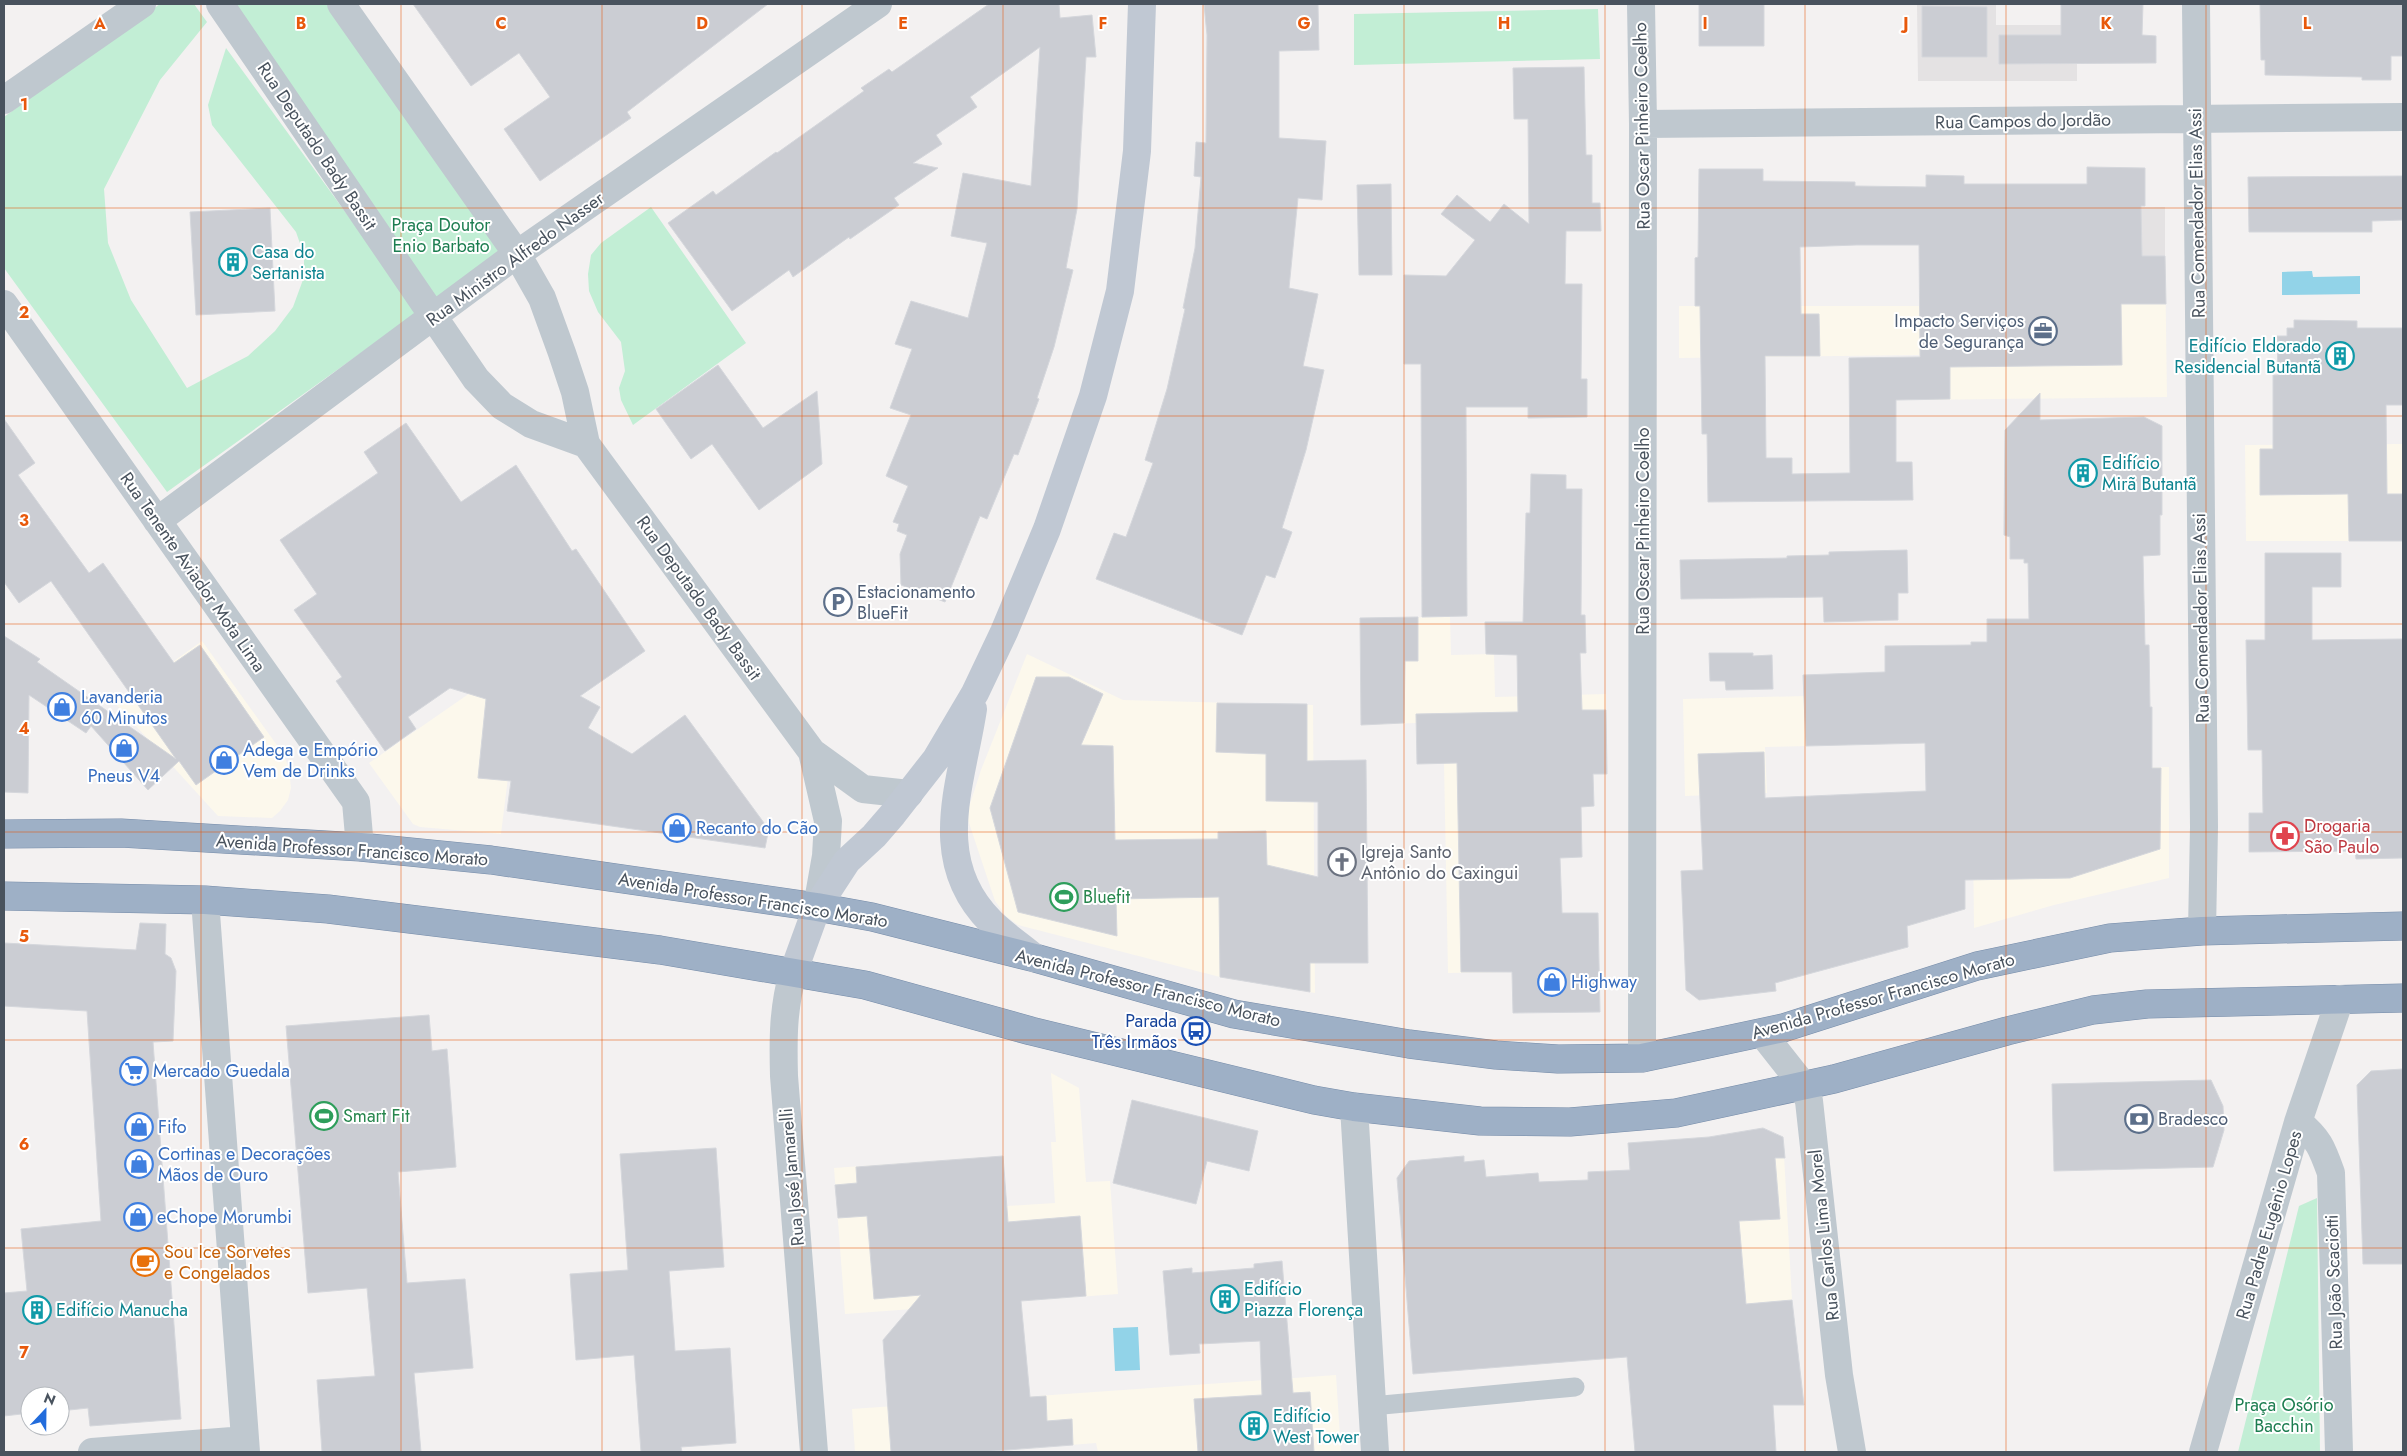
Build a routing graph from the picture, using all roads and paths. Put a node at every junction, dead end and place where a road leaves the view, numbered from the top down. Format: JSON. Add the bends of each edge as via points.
{"nodes":[{"id":1,"x":142,"y":4,"type":"edge"},
{"id":2,"x":220,"y":4,"type":"edge"},
{"id":3,"x":341,"y":4,"type":"edge"},
{"id":4,"x":878,"y":4,"type":"edge"},
{"id":5,"x":1142,"y":4,"type":"edge"},
{"id":6,"x":1641,"y":4,"type":"edge"},
{"id":7,"x":2196,"y":4,"type":"edge"},
{"id":8,"x":4,"y":100,"type":"edge"},
{"id":9,"x":2403,"y":117,"type":"edge"},
{"id":10,"x":2196,"y":119,"type":"junction"},
{"id":11,"x":1643,"y":124,"type":"junction"},
{"id":12,"x":517,"y":254,"type":"junction"},
{"id":13,"x":4,"y":304,"type":"edge"},
{"id":14,"x":435,"y":317,"type":"junction"},
{"id":15,"x":586,"y":444,"type":"junction"},
{"id":16,"x":157,"y":521,"type":"junction"},
{"id":17,"x":975,"y":693,"type":"junction"},
{"id":18,"x":812,"y":752,"type":"junction"},
{"id":19,"x":909,"y":794,"type":"junction"},
{"id":20,"x":4,"y":834,"type":"edge"},
{"id":21,"x":360,"y":847,"type":"junction"},
{"id":22,"x":4,"y":896,"type":"edge"},
{"id":23,"x":205,"y":900,"type":"junction"},
{"id":24,"x":817,"y":907,"type":"junction"},
{"id":25,"x":2403,"y":926,"type":"edge"},
{"id":26,"x":2202,"y":931,"type":"junction"},
{"id":27,"x":1035,"y":958,"type":"junction"},
{"id":28,"x":793,"y":973,"type":"junction"},
{"id":29,"x":2403,"y":998,"type":"edge"},
{"id":30,"x":2340,"y":999,"type":"junction"},
{"id":31,"x":1762,"y":1033,"type":"junction"},
{"id":32,"x":1642,"y":1058,"type":"junction"},
{"id":33,"x":1803,"y":1086,"type":"junction"},
{"id":34,"x":1354,"y":1107,"type":"junction"},
{"id":35,"x":2298,"y":1122,"type":"junction"},
{"id":36,"x":1575,"y":1387,"type":"dead end"},
{"id":37,"x":1372,"y":1406,"type":"junction"},
{"id":38,"x":246,"y":1446,"type":"edge"},
{"id":39,"x":92,"y":1452,"type":"edge"},
{"id":40,"x":814,"y":1452,"type":"edge"},
{"id":41,"x":1375,"y":1452,"type":"edge"},
{"id":42,"x":1852,"y":1452,"type":"edge"},
{"id":43,"x":2203,"y":1452,"type":"edge"},
{"id":44,"x":2339,"y":1452,"type":"edge"}],
"edges":[{"from":1,"to":8,"type":"street"},
{"from":2,"to":14,"type":"street","name":"Rua Deputado Bady Bassit"},
{"from":3,"to":12,"type":"street","name":"Rua Deputado Bady Bassit"},
{"from":4,"to":12,"type":"street","name":"Rua Ministro Alfredo Nasser"},
{"from":5,"to":17,"type":"main road","via":[[1137,151],[1120,291],[1093,396],[1047,529]]},
{"from":6,"to":11,"type":"street","name":"Rua Oscar Pinheiro Coelho"},
{"from":7,"to":10,"type":"street","name":"Rua Comendador Elias Assi"},
{"from":9,"to":10,"type":"street","name":"Rua Campos do Jordão"},
{"from":10,"to":11,"type":"street","name":"Rua Campos do Jordão"},
{"from":10,"to":26,"type":"street","name":"Rua Comendador Elias Assi","via":[[2204,827]]},
{"from":11,"to":32,"type":"street","name":"Rua Oscar Pinheiro Coelho"},
{"from":12,"to":14,"type":"street","name":"Rua Ministro Alfredo Nasser"},
{"from":12,"to":15,"type":"street","name":"Rua Deputado Bady Bassit","via":[[542,298],[562,353],[575,392]]},
{"from":13,"to":16,"type":"street","name":"Rua Tenente Aviador Mota Lima"},
{"from":14,"to":15,"type":"street","name":"Rua Deputado Bady Bassit","via":[[470,371],[502,406],[531,424]]},
{"from":14,"to":16,"type":"street","name":"Rua Ministro Alfredo Nasser"},
{"from":15,"to":18,"type":"street","name":"Rua Deputado Bady Bassit"},
{"from":16,"to":21,"type":"street","name":"Rua Tenente Aviador Mota Lima","via":[[356,802]]},
{"from":17,"to":19,"type":"main road","name":"Rua José Jannarelli","via":[[936,760]]},
{"from":17,"to":27,"type":"main road","via":[[957,788],[953,827],[956,863],[968,892],[990,922]]},
{"from":18,"to":19,"type":"street","name":"Rua Deputado Bady Bassit","via":[[863,789]]},
{"from":18,"to":24,"type":"street","name":"Rua Deputado Bady Bassit","via":[[828,822]]},
{"from":19,"to":24,"type":"main road","name":"Rua José Jannarelli","via":[[874,836],[847,861]]},
{"from":20,"to":21,"type":"highway","name":"Avenida Professor Francisco Morato","via":[[121,833]]},
{"from":21,"to":24,"type":"highway","name":"Avenida Professor Francisco Morato","via":[[491,860]]},
{"from":22,"to":23,"type":"highway"},
{"from":23,"to":28,"type":"highway","via":[[348,911],[660,950]]},
{"from":23,"to":38,"type":"street"},
{"from":24,"to":27,"type":"highway","name":"Avenida Professor Francisco Morato","via":[[872,917]]},
{"from":24,"to":28,"type":"main road","name":"Rua José Jannarelli"},
{"from":25,"to":26,"type":"highway","name":"Avenida Professor Francisco Morato"},
{"from":26,"to":31,"type":"highway","name":"Avenida Professor Francisco Morato","via":[[2110,938],[1986,964],[1800,1024]]},
{"from":27,"to":32,"type":"highway","name":"Avenida Professor Francisco Morato","via":[[1234,1014],[1332,1032],[1496,1055],[1558,1059]]},
{"from":28,"to":34,"type":"highway","via":[[865,986],[1175,1068]]},
{"from":28,"to":40,"type":"street","name":"Rua José Jannarelli","via":[[785,1001],[782,1031]]},
{"from":29,"to":30,"type":"highway"},
{"from":30,"to":33,"type":"highway","via":[[2147,1004],[2094,1010]]},
{"from":30,"to":35,"type":"street","name":"Rua Padre Eugênio Lopes"},
{"from":31,"to":32,"type":"highway","name":"Avenida Professor Francisco Morato"},
{"from":31,"to":33,"type":"street","name":"Rua Carlos Lima Morel"},
{"from":33,"to":34,"type":"highway","via":[[1676,1113],[1570,1122],[1480,1121]]},
{"from":33,"to":42,"type":"street","name":"Rua Carlos Lima Morel","via":[[1809,1101],[1840,1375]]},
{"from":34,"to":37,"type":"street"},
{"from":35,"to":43,"type":"street","name":"Rua Padre Eugênio Lopes"},
{"from":35,"to":44,"type":"street","name":"Rua João Scaciotti","via":[[2314,1135],[2331,1173]]},
{"from":36,"to":37,"type":"lane"},
{"from":37,"to":41,"type":"street"},
{"from":38,"to":39,"type":"street"}]}
